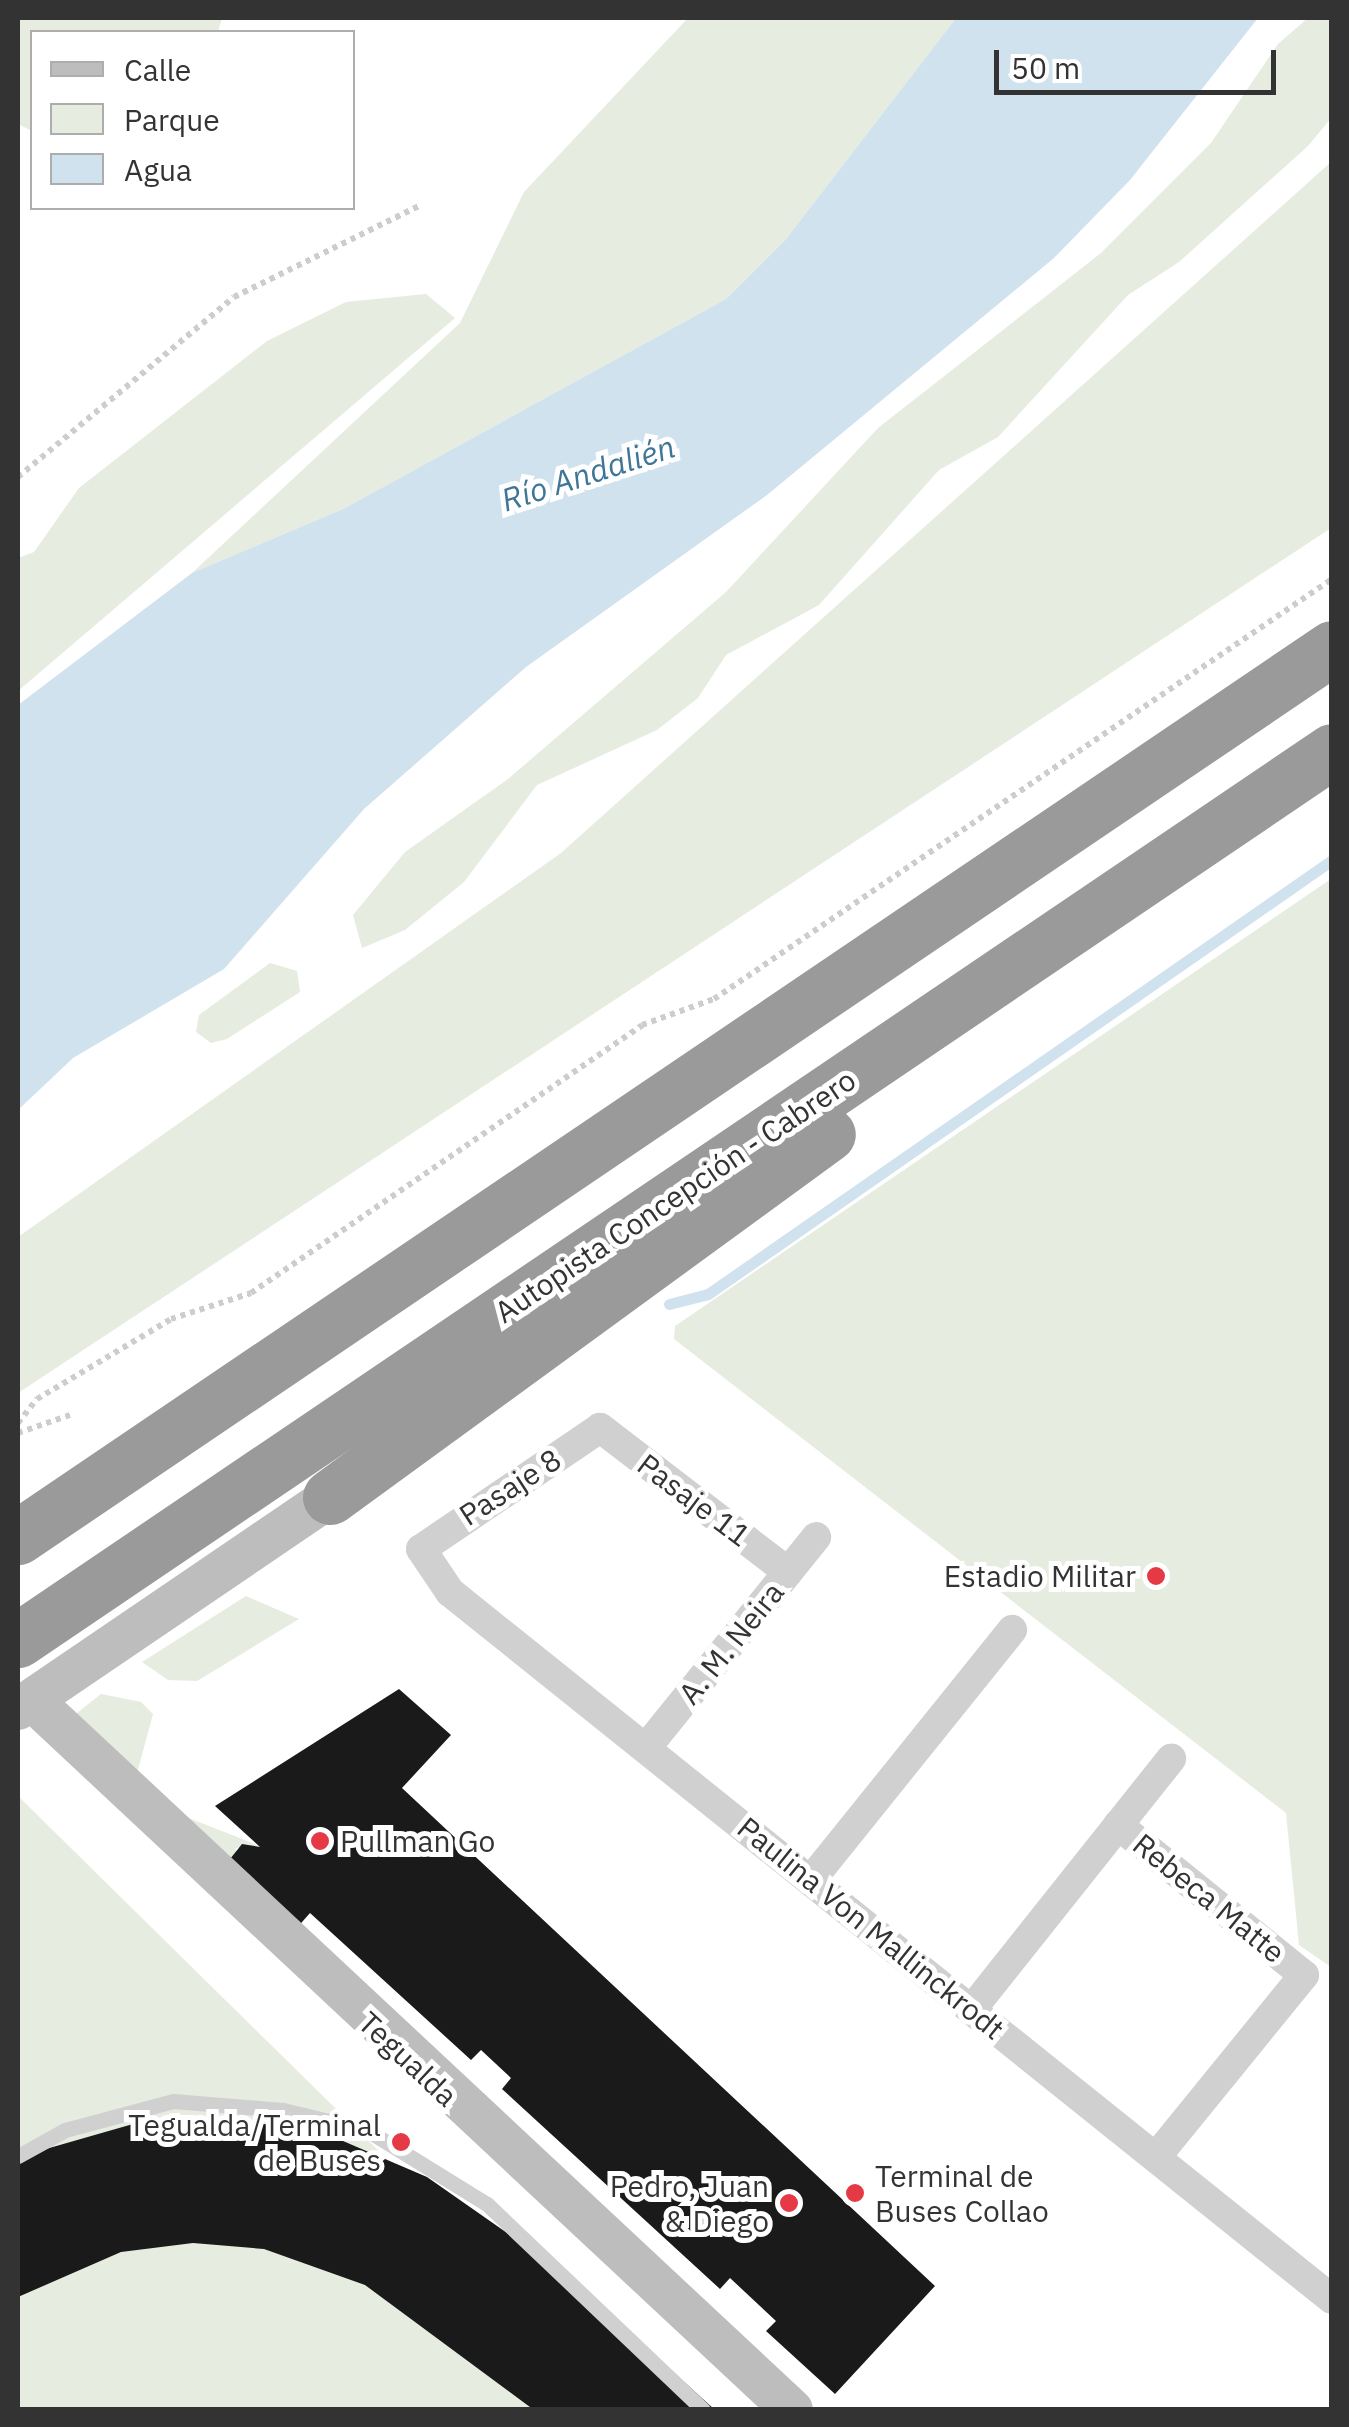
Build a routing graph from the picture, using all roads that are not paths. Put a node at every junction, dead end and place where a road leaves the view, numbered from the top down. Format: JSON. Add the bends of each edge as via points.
{"nodes":[{"id":1,"x":1332,"y":648,"type":"edge"},
{"id":2,"x":1332,"y":751,"type":"edge"},
{"id":3,"x":1087,"y":917,"type":"junction"},
{"id":4,"x":600,"y":1428,"type":"joint"},
{"id":5,"x":330,"y":1497,"type":"joint"},
{"id":6,"x":18,"y":1537,"type":"edge"},
{"id":7,"x":816,"y":1537,"type":"dead end"},
{"id":8,"x":421,"y":1549,"type":"joint"},
{"id":9,"x":788,"y":1572,"type":"junction"},
{"id":10,"x":1012,"y":1630,"type":"dead end"},
{"id":11,"x":18,"y":1640,"type":"edge"},
{"id":12,"x":25,"y":1704,"type":"edge"},
{"id":13,"x":646,"y":1748,"type":"junction"},
{"id":14,"x":1171,"y":1759,"type":"dead end"},
{"id":15,"x":1118,"y":1826,"type":"junction"},
{"id":16,"x":811,"y":1880,"type":"junction"},
{"id":17,"x":972,"y":2009,"type":"junction"},
{"id":18,"x":18,"y":2156,"type":"edge"},
{"id":19,"x":1158,"y":2156,"type":"junction"},
{"id":20,"x":1327,"y":2285,"type":"edge"},
{"id":21,"x":703,"y":2410,"type":"edge"},
{"id":22,"x":792,"y":2410,"type":"edge"}],
"edges":[{"from":1,"to":6,"type":"highway"},
{"from":2,"to":3,"type":"highway","name":"Autopista Concepción - Cabrero"},
{"from":3,"to":5,"type":"highway","via":[[861,1110]]},
{"from":3,"to":11,"type":"highway","name":"Autopista Concepción - Cabrero"},
{"from":4,"to":8,"type":"street","name":"Pasaje 8"},
{"from":4,"to":9,"type":"street","name":"Pasaje 11"},
{"from":5,"to":12,"type":"street"},
{"from":7,"to":9,"type":"street","name":"A. M. Neira"},
{"from":8,"to":13,"type":"street","name":"Paulina Von Mallinckrodt","via":[[450,1592]]},
{"from":9,"to":13,"type":"street","name":"A. M. Neira"},
{"from":10,"to":16,"type":"street"},
{"from":12,"to":22,"type":"street","name":"Tegualda"},
{"from":13,"to":16,"type":"street","name":"Paulina Von Mallinckrodt"},
{"from":14,"to":15,"type":"street"},
{"from":15,"to":17,"type":"street"},
{"from":15,"to":19,"type":"street","name":"Rebeca Matte","via":[[1304,1975]]},
{"from":16,"to":17,"type":"street","name":"Paulina Von Mallinckrodt"},
{"from":17,"to":19,"type":"street","name":"Paulina Von Mallinckrodt"},
{"from":18,"to":21,"type":"lane","via":[[65,2130],[173,2101],[284,2110],[367,2130],[487,2204]]},
{"from":19,"to":20,"type":"street","name":"Paulina Von Mallinckrodt"}]}
